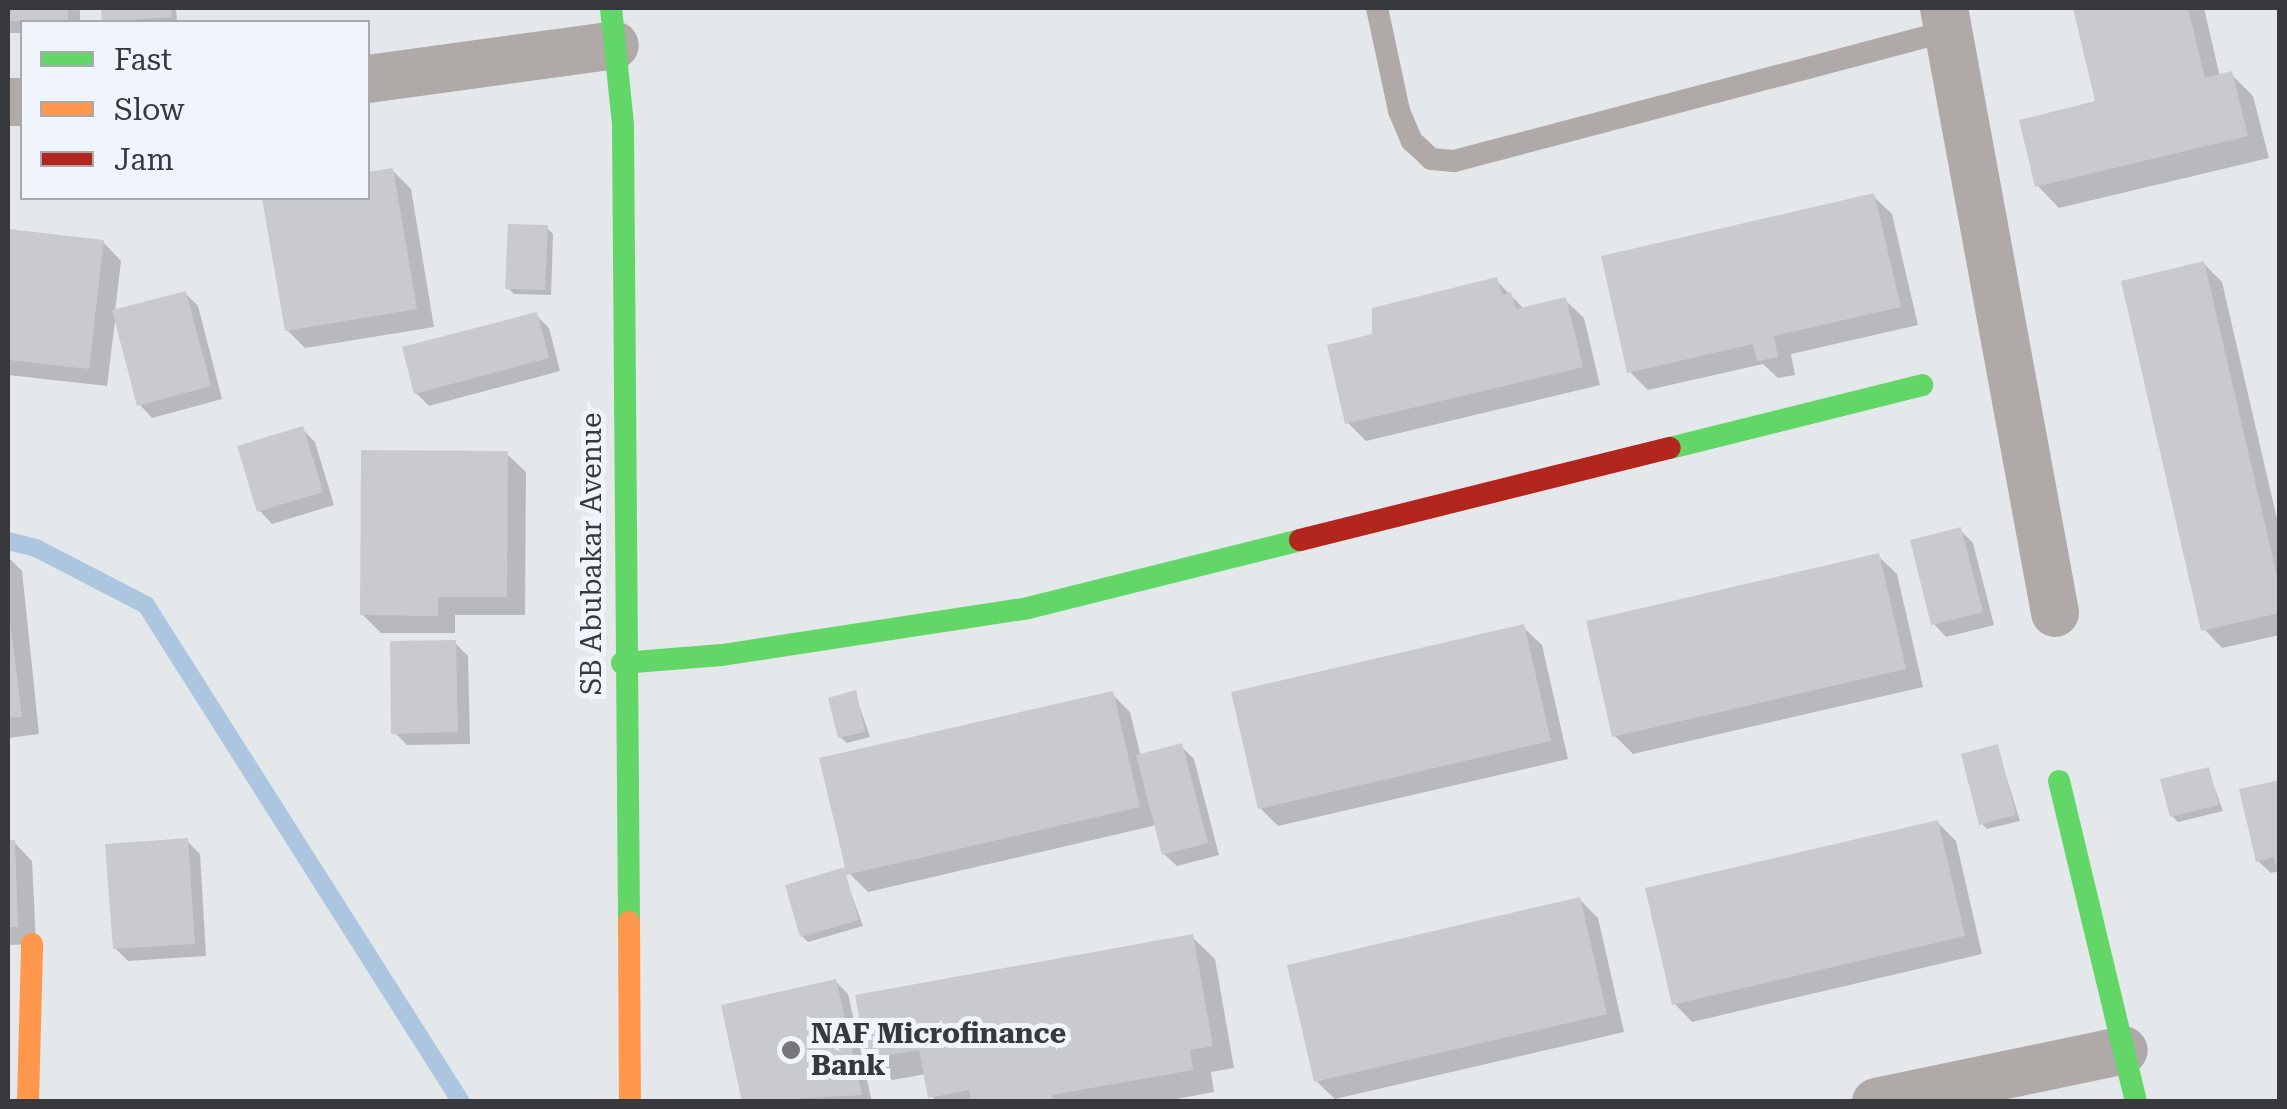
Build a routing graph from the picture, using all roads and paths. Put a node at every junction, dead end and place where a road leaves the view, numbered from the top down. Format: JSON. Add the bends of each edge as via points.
{"nodes":[{"id":1,"x":1378,"y":8,"type":"edge"},
{"id":2,"x":1946,"y":19,"type":"edge"},
{"id":3,"x":613,"y":26,"type":"edge"},
{"id":4,"x":370,"y":80,"type":"edge"},
{"id":5,"x":1922,"y":386,"type":"dead end"},
{"id":6,"x":2055,"y":613,"type":"dead end"},
{"id":7,"x":622,"y":663,"type":"junction"},
{"id":8,"x":2058,"y":781,"type":"dead end"},
{"id":9,"x":32,"y":944,"type":"dead end"},
{"id":10,"x":2124,"y":1050,"type":"junction"},
{"id":11,"x":28,"y":1102,"type":"edge"},
{"id":12,"x":630,"y":1102,"type":"edge"},
{"id":13,"x":1876,"y":1102,"type":"edge"},
{"id":14,"x":2136,"y":1102,"type":"edge"}],
"edges":[{"from":1,"to":2,"type":"lane","via":[[1398,111],[1412,141],[1430,158],[1454,161]]},
{"from":2,"to":6,"type":"street"},
{"from":3,"to":4,"type":"street"},
{"from":3,"to":7,"type":"street","name":"SB Abubakar Avenue","via":[[622,125]]},
{"from":5,"to":7,"type":"street","via":[[1028,608]]},
{"from":7,"to":12,"type":"street","name":"SB Abubakar Avenue"},
{"from":8,"to":10,"type":"street"},
{"from":9,"to":11,"type":"street"},
{"from":10,"to":13,"type":"street"},
{"from":10,"to":14,"type":"street"}]}
